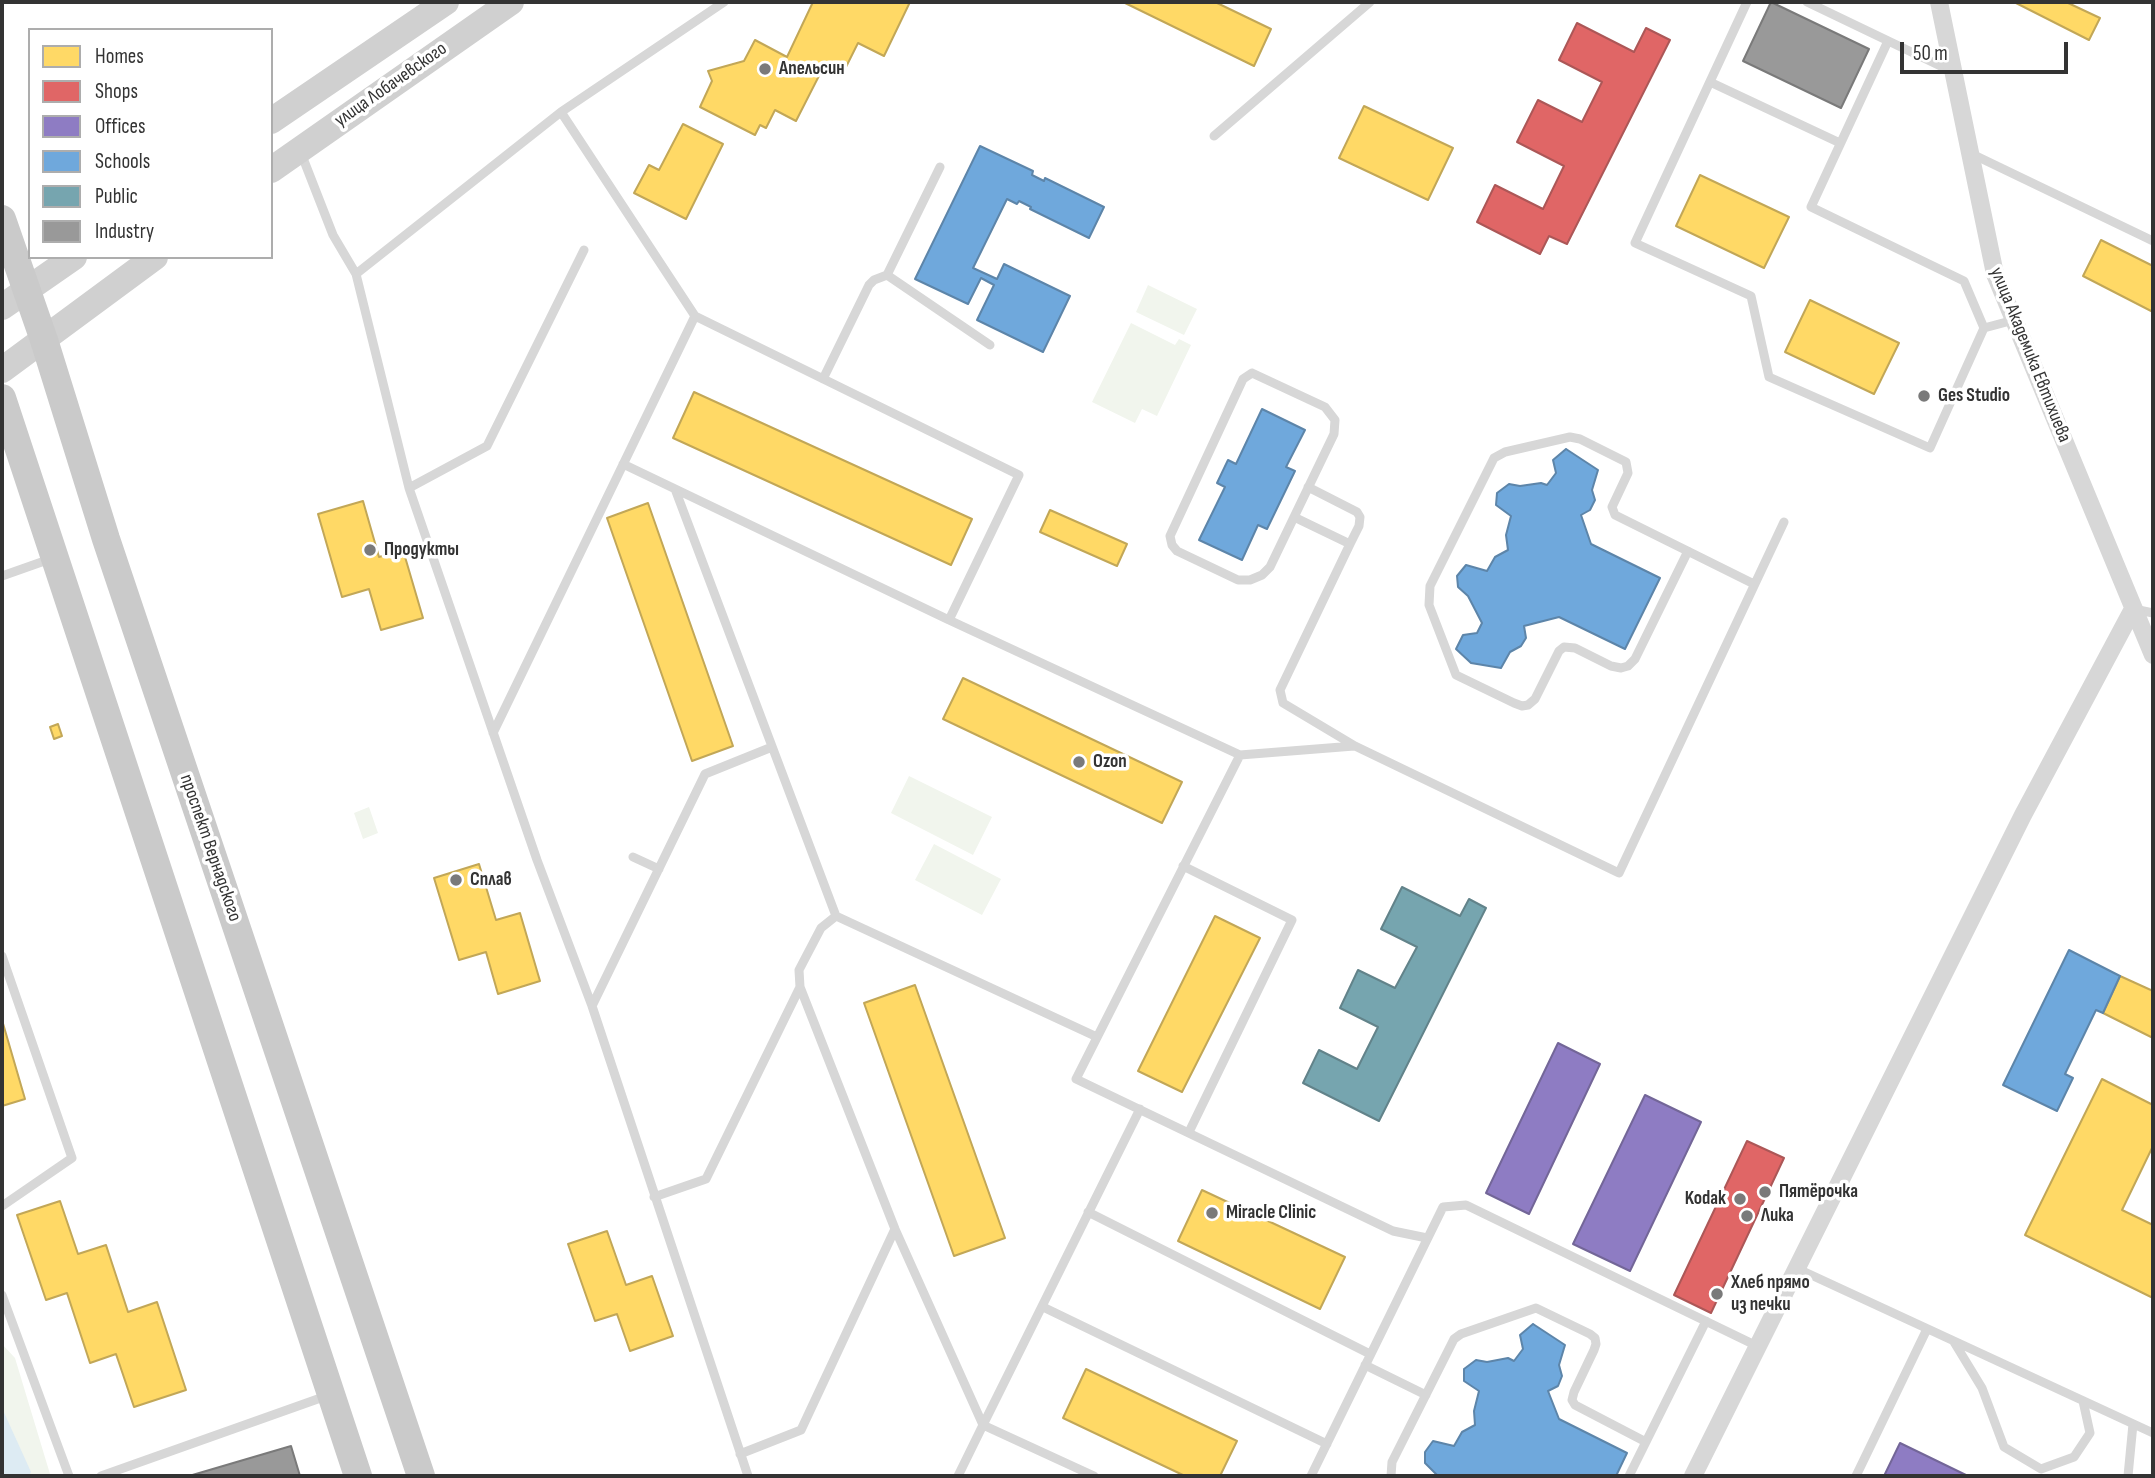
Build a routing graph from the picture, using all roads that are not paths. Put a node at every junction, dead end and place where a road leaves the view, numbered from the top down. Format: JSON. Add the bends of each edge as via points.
{"nodes":[{"id":1,"x":446,"y":2,"type":"edge"},
{"id":2,"x":511,"y":2,"type":"edge"},
{"id":3,"x":724,"y":2,"type":"edge"},
{"id":4,"x":1370,"y":2,"type":"edge"},
{"id":5,"x":1747,"y":2,"type":"edge"},
{"id":6,"x":1807,"y":2,"type":"edge"},
{"id":7,"x":1939,"y":2,"type":"edge"},
{"id":8,"x":1888,"y":41,"type":"junction"},
{"id":9,"x":1953,"y":72,"type":"junction"},
{"id":10,"x":1710,"y":82,"type":"junction"},
{"id":11,"x":561,"y":112,"type":"junction"},
{"id":12,"x":273,"y":120,"type":"edge"},
{"id":13,"x":1214,"y":135,"type":"dead end"},
{"id":14,"x":1840,"y":143,"type":"junction"},
{"id":15,"x":300,"y":149,"type":"junction"},
{"id":16,"x":1969,"y":152,"type":"junction"},
{"id":17,"x":940,"y":167,"type":"dead end"},
{"id":18,"x":273,"y":169,"type":"edge"},
{"id":19,"x":2,"y":219,"type":"edge"},
{"id":20,"x":2153,"y":241,"type":"edge"},
{"id":21,"x":584,"y":250,"type":"dead end"},
{"id":22,"x":71,"y":259,"type":"edge"},
{"id":23,"x":152,"y":259,"type":"edge"},
{"id":24,"x":356,"y":274,"type":"junction"},
{"id":25,"x":887,"y":275,"type":"junction"},
{"id":26,"x":26,"y":290,"type":"junction"},
{"id":27,"x":2,"y":307,"type":"edge"},
{"id":28,"x":695,"y":316,"type":"junction"},
{"id":29,"x":2014,"y":320,"type":"junction"},
{"id":30,"x":1984,"y":328,"type":"junction"},
{"id":31,"x":44,"y":340,"type":"junction"},
{"id":32,"x":990,"y":345,"type":"dead end"},
{"id":33,"x":2,"y":370,"type":"edge"},
{"id":34,"x":823,"y":379,"type":"junction"},
{"id":35,"x":2,"y":398,"type":"edge"},
{"id":36,"x":623,"y":464,"type":"junction"},
{"id":37,"x":1308,"y":487,"type":"junction"},
{"id":38,"x":409,"y":488,"type":"junction"},
{"id":39,"x":674,"y":489,"type":"junction"},
{"id":40,"x":1294,"y":517,"type":"junction"},
{"id":41,"x":1784,"y":522,"type":"dead end"},
{"id":42,"x":1350,"y":544,"type":"junction"},
{"id":43,"x":1688,"y":551,"type":"junction"},
{"id":44,"x":53,"y":558,"type":"junction"},
{"id":45,"x":2,"y":576,"type":"edge"},
{"id":46,"x":1754,"y":584,"type":"junction"},
{"id":47,"x":2133,"y":609,"type":"junction"},
{"id":48,"x":2153,"y":613,"type":"edge"},
{"id":49,"x":949,"y":620,"type":"junction"},
{"id":50,"x":2153,"y":655,"type":"edge"},
{"id":51,"x":493,"y":733,"type":"junction"},
{"id":52,"x":1356,"y":746,"type":"junction"},
{"id":53,"x":772,"y":747,"type":"junction"},
{"id":54,"x":1240,"y":755,"type":"junction"},
{"id":55,"x":633,"y":857,"type":"dead end"},
{"id":56,"x":1183,"y":866,"type":"junction"},
{"id":57,"x":659,"y":869,"type":"junction"},
{"id":58,"x":836,"y":916,"type":"junction"},
{"id":59,"x":2,"y":956,"type":"edge"},
{"id":60,"x":800,"y":987,"type":"junction"},
{"id":61,"x":592,"y":1006,"type":"junction"},
{"id":62,"x":1097,"y":1037,"type":"junction"},
{"id":63,"x":1140,"y":1109,"type":"junction"},
{"id":64,"x":1189,"y":1132,"type":"junction"},
{"id":65,"x":654,"y":1197,"type":"junction"},
{"id":66,"x":2,"y":1206,"type":"edge"},
{"id":67,"x":1088,"y":1212,"type":"junction"},
{"id":68,"x":895,"y":1229,"type":"junction"},
{"id":69,"x":1427,"y":1238,"type":"junction"},
{"id":70,"x":1796,"y":1268,"type":"junction"},
{"id":71,"x":2,"y":1295,"type":"edge"},
{"id":72,"x":1043,"y":1307,"type":"junction"},
{"id":73,"x":1706,"y":1321,"type":"junction"},
{"id":74,"x":1927,"y":1329,"type":"junction"},
{"id":75,"x":1953,"y":1341,"type":"junction"},
{"id":76,"x":1757,"y":1346,"type":"junction"},
{"id":77,"x":1370,"y":1354,"type":"junction"},
{"id":78,"x":1365,"y":1365,"type":"junction"},
{"id":79,"x":330,"y":1395,"type":"junction"},
{"id":80,"x":1426,"y":1395,"type":"junction"},
{"id":81,"x":2083,"y":1401,"type":"junction"},
{"id":82,"x":2133,"y":1424,"type":"junction"},
{"id":83,"x":983,"y":1425,"type":"junction"},
{"id":84,"x":2153,"y":1433,"type":"edge"},
{"id":85,"x":1646,"y":1442,"type":"junction"},
{"id":86,"x":1327,"y":1444,"type":"junction"},
{"id":87,"x":740,"y":1454,"type":"junction"},
{"id":88,"x":69,"y":1476,"type":"edge"},
{"id":89,"x":101,"y":1476,"type":"edge"},
{"id":90,"x":358,"y":1476,"type":"edge"},
{"id":91,"x":421,"y":1476,"type":"edge"},
{"id":92,"x":748,"y":1476,"type":"edge"},
{"id":93,"x":958,"y":1476,"type":"edge"},
{"id":94,"x":1094,"y":1476,"type":"edge"},
{"id":95,"x":1311,"y":1476,"type":"edge"},
{"id":96,"x":1391,"y":1476,"type":"edge"},
{"id":97,"x":1629,"y":1476,"type":"edge"},
{"id":98,"x":1693,"y":1476,"type":"edge"},
{"id":99,"x":1856,"y":1476,"type":"edge"},
{"id":100,"x":2128,"y":1476,"type":"edge"}],
"edges":[{"from":1,"to":12,"type":"main road","name":"улица Лобачевского"},
{"from":2,"to":15,"type":"main road","name":"улица Лобачевского"},
{"from":3,"to":11,"type":"lane"},
{"from":4,"to":13,"type":"lane"},
{"from":5,"to":10,"type":"lane"},
{"from":6,"to":8,"type":"lane"},
{"from":7,"to":9,"type":"street","name":"улица Академика Евтихиева"},
{"from":8,"to":9,"type":"lane"},
{"from":8,"to":14,"type":"lane"},
{"from":9,"to":16,"type":"street","name":"улица Академика Евтихиева"},
{"from":10,"to":14,"type":"lane"},
{"from":10,"to":30,"type":"lane","via":[[1635,243],[1751,296],[1769,377],[1930,447]]},
{"from":11,"to":24,"type":"lane"},
{"from":11,"to":28,"type":"lane"},
{"from":14,"to":30,"type":"lane","via":[[1811,207],[1964,281]]},
{"from":15,"to":18,"type":"main road","name":"улица Лобачевского"},
{"from":15,"to":24,"type":"lane","via":[[333,235]]},
{"from":16,"to":20,"type":"lane"},
{"from":16,"to":29,"type":"street","name":"улица Академика Евтихиева","via":[[1995,274]]},
{"from":17,"to":25,"type":"lane"},
{"from":19,"to":26,"type":"main road","name":"проспект Вернадского"},
{"from":21,"to":38,"type":"lane","via":[[487,446]]},
{"from":22,"to":26,"type":"main road"},
{"from":23,"to":31,"type":"main road"},
{"from":24,"to":38,"type":"lane"},
{"from":25,"to":32,"type":"lane"},
{"from":25,"to":34,"type":"lane","via":[[869,285]]},
{"from":26,"to":27,"type":"main road"},
{"from":26,"to":31,"type":"main road","name":"проспект Вернадского"},
{"from":28,"to":34,"type":"lane"},
{"from":28,"to":36,"type":"lane"},
{"from":29,"to":30,"type":"lane"},
{"from":29,"to":47,"type":"street","name":"улица Академика Евтихиева"},
{"from":31,"to":33,"type":"main road"},
{"from":31,"to":91,"type":"main road","name":"проспект Вернадского"},
{"from":34,"to":49,"type":"lane","via":[[1019,475]]},
{"from":35,"to":44,"type":"main road"},
{"from":36,"to":39,"type":"lane"},
{"from":36,"to":51,"type":"lane"},
{"from":37,"to":40,"type":"lane"},
{"from":37,"to":40,"type":"lane","via":[[1334,434],[1331,412],[1259,375],[1247,375],[1171,528],[1172,545],[1238,580],[1250,580],[1270,567]]},
{"from":37,"to":42,"type":"lane","via":[[1357,512],[1359,526]]},
{"from":38,"to":51,"type":"lane"},
{"from":39,"to":49,"type":"lane"},
{"from":39,"to":53,"type":"lane"},
{"from":40,"to":42,"type":"lane"},
{"from":41,"to":46,"type":"lane"},
{"from":42,"to":52,"type":"lane","via":[[1280,698]]},
{"from":43,"to":43,"type":"lane","via":[[1615,515],[1612,507],[1628,473],[1626,462],[1580,439],[1565,438],[1494,457],[1430,586],[1429,605],[1456,674],[1514,703],[1528,705],[1564,647],[1611,666],[1628,666]]},
{"from":43,"to":46,"type":"lane"},
{"from":44,"to":45,"type":"lane"},
{"from":44,"to":79,"type":"main road"},
{"from":46,"to":52,"type":"lane","via":[[1619,873]]},
{"from":47,"to":48,"type":"lane"},
{"from":47,"to":50,"type":"street","name":"улица Академика Евтихиева"},
{"from":47,"to":70,"type":"street","via":[[2017,827]]},
{"from":49,"to":54,"type":"lane"},
{"from":51,"to":61,"type":"lane"},
{"from":52,"to":54,"type":"lane"},
{"from":53,"to":57,"type":"lane","via":[[705,774]]},
{"from":53,"to":58,"type":"lane"},
{"from":54,"to":56,"type":"lane"},
{"from":55,"to":57,"type":"lane"},
{"from":56,"to":62,"type":"lane"},
{"from":56,"to":64,"type":"lane","via":[[1292,920]]},
{"from":57,"to":61,"type":"lane"},
{"from":58,"to":60,"type":"lane","via":[[821,928],[799,970]]},
{"from":58,"to":62,"type":"lane"},
{"from":59,"to":66,"type":"lane","via":[[72,1158]]},
{"from":60,"to":65,"type":"lane","via":[[706,1179]]},
{"from":60,"to":68,"type":"lane"},
{"from":61,"to":65,"type":"lane"},
{"from":62,"to":63,"type":"lane","via":[[1076,1079]]},
{"from":63,"to":64,"type":"lane"},
{"from":63,"to":67,"type":"lane"},
{"from":64,"to":69,"type":"lane","via":[[1393,1231]]},
{"from":65,"to":87,"type":"lane"},
{"from":67,"to":72,"type":"lane"},
{"from":67,"to":77,"type":"lane"},
{"from":68,"to":83,"type":"lane"},
{"from":68,"to":87,"type":"lane","via":[[801,1430]]},
{"from":69,"to":73,"type":"lane","via":[[1443,1207],[1466,1205]]},
{"from":69,"to":77,"type":"lane"},
{"from":70,"to":74,"type":"lane"},
{"from":70,"to":76,"type":"street"},
{"from":71,"to":88,"type":"lane"},
{"from":72,"to":83,"type":"lane"},
{"from":72,"to":86,"type":"lane"},
{"from":73,"to":76,"type":"lane"},
{"from":73,"to":85,"type":"lane"},
{"from":74,"to":75,"type":"lane"},
{"from":74,"to":99,"type":"lane"},
{"from":75,"to":81,"type":"lane"},
{"from":75,"to":81,"type":"lane","via":[[1982,1388],[2004,1447],[2041,1469],[2074,1457],[2090,1433]]},
{"from":76,"to":98,"type":"street"},
{"from":77,"to":78,"type":"lane"},
{"from":78,"to":80,"type":"lane"},
{"from":78,"to":86,"type":"lane"},
{"from":79,"to":89,"type":"lane"},
{"from":79,"to":90,"type":"main road"},
{"from":80,"to":85,"type":"lane","via":[[1457,1336],[1541,1309],[1595,1338],[1574,1392],[1574,1405]]},
{"from":80,"to":96,"type":"lane","via":[[1392,1462]]},
{"from":81,"to":82,"type":"lane"},
{"from":82,"to":84,"type":"lane"},
{"from":82,"to":100,"type":"lane"},
{"from":83,"to":93,"type":"lane"},
{"from":83,"to":94,"type":"lane"},
{"from":85,"to":97,"type":"lane"},
{"from":86,"to":95,"type":"lane"},
{"from":87,"to":92,"type":"lane"}]}
